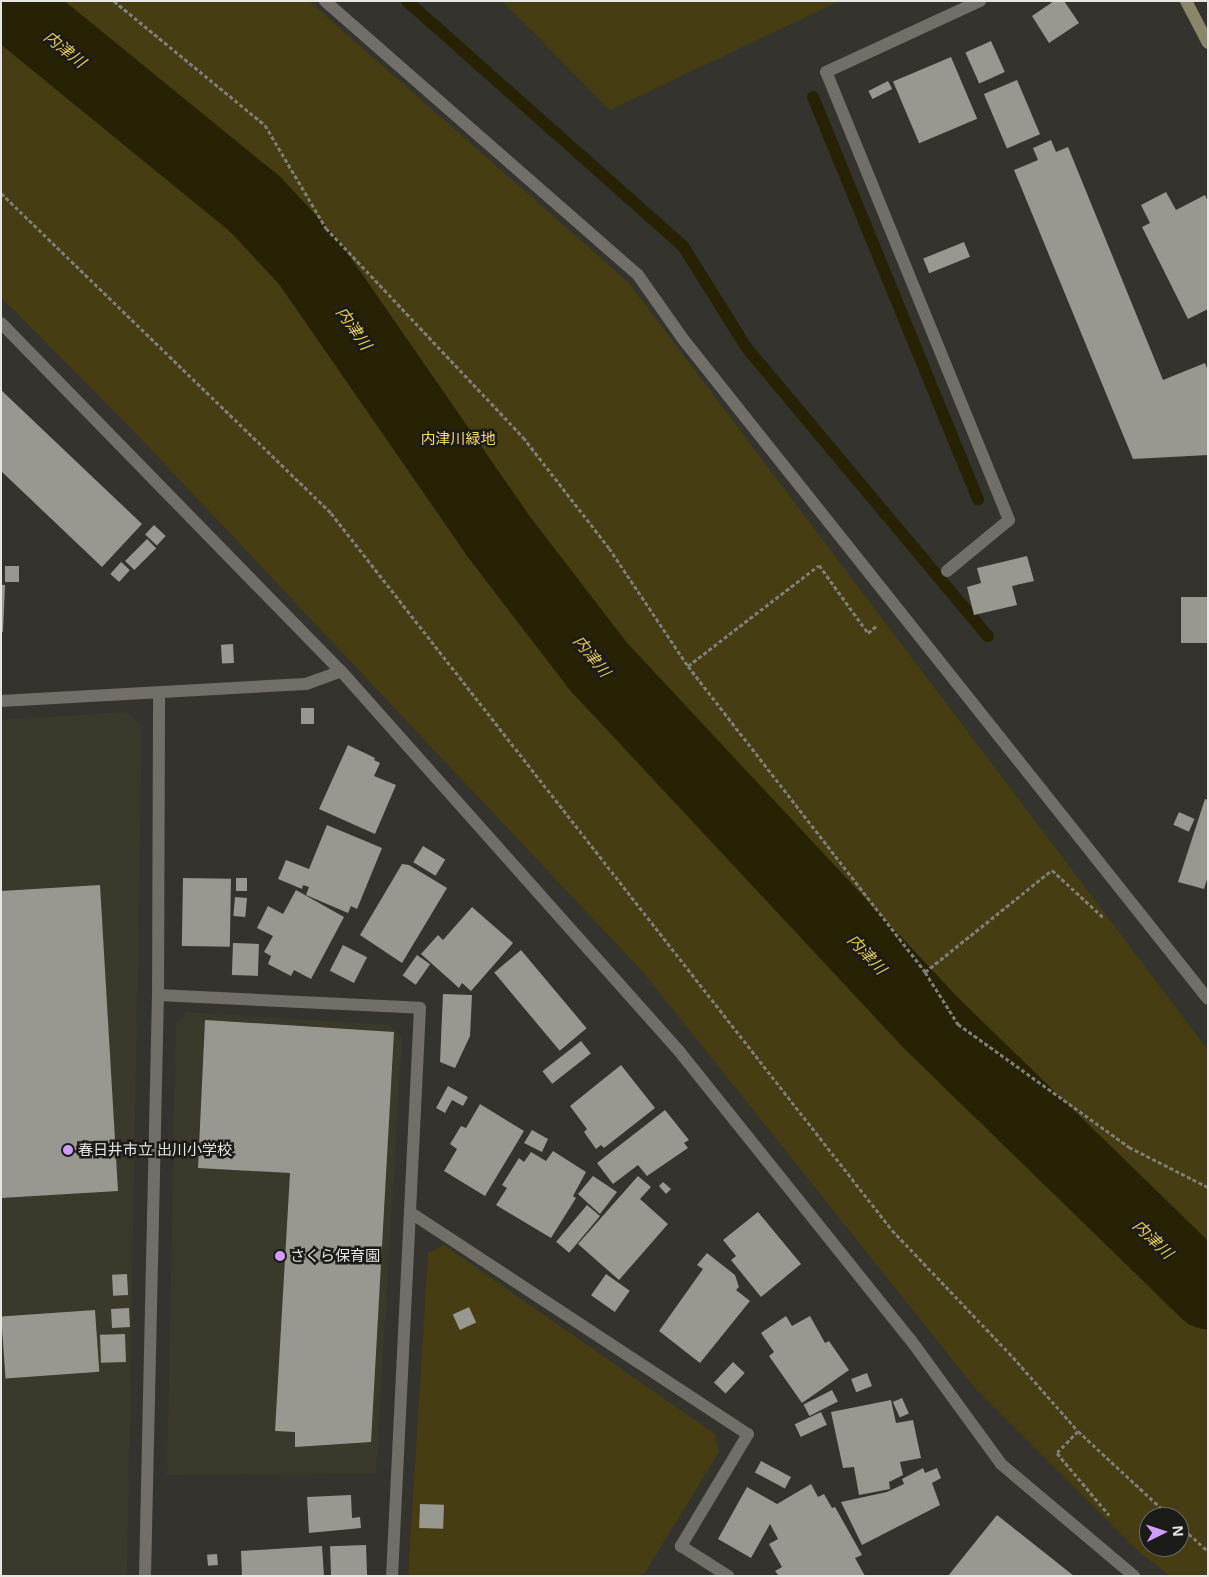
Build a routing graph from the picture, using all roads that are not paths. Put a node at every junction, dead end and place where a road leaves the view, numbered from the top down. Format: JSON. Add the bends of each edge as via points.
{"nodes":[{"id":1,"x":325,"y":1,"type":"edge"},
{"id":2,"x":980,"y":1,"type":"edge"},
{"id":3,"x":1186,"y":1,"type":"edge"},
{"id":4,"x":1208,"y":42,"type":"edge"},
{"id":5,"x":1,"y":323,"type":"edge"},
{"id":6,"x":947,"y":572,"type":"dead end"},
{"id":7,"x":341,"y":671,"type":"junction"},
{"id":8,"x":159,"y":692,"type":"junction"},
{"id":9,"x":1,"y":701,"type":"edge"},
{"id":10,"x":158,"y":995,"type":"junction"},
{"id":11,"x":1208,"y":999,"type":"edge"},
{"id":12,"x":411,"y":1213,"type":"junction"},
{"id":13,"x":146,"y":1576,"type":"edge"},
{"id":14,"x":392,"y":1576,"type":"edge"},
{"id":15,"x":728,"y":1576,"type":"edge"},
{"id":16,"x":1134,"y":1576,"type":"edge"}],
"edges":[{"from":1,"to":11,"type":"street","via":[[638,275],[683,339]]},
{"from":2,"to":6,"type":"street","via":[[826,72],[1009,520]]},
{"from":3,"to":4,"type":"main road"},
{"from":5,"to":7,"type":"street"},
{"from":7,"to":8,"type":"street","via":[[306,684]]},
{"from":7,"to":16,"type":"street","via":[[679,1050],[910,1339],[1001,1464]]},
{"from":8,"to":9,"type":"street"},
{"from":8,"to":10,"type":"street"},
{"from":10,"to":12,"type":"street","via":[[420,1008]]},
{"from":10,"to":13,"type":"street"},
{"from":12,"to":14,"type":"street"},
{"from":12,"to":15,"type":"street","via":[[748,1434],[681,1546]]}]}
